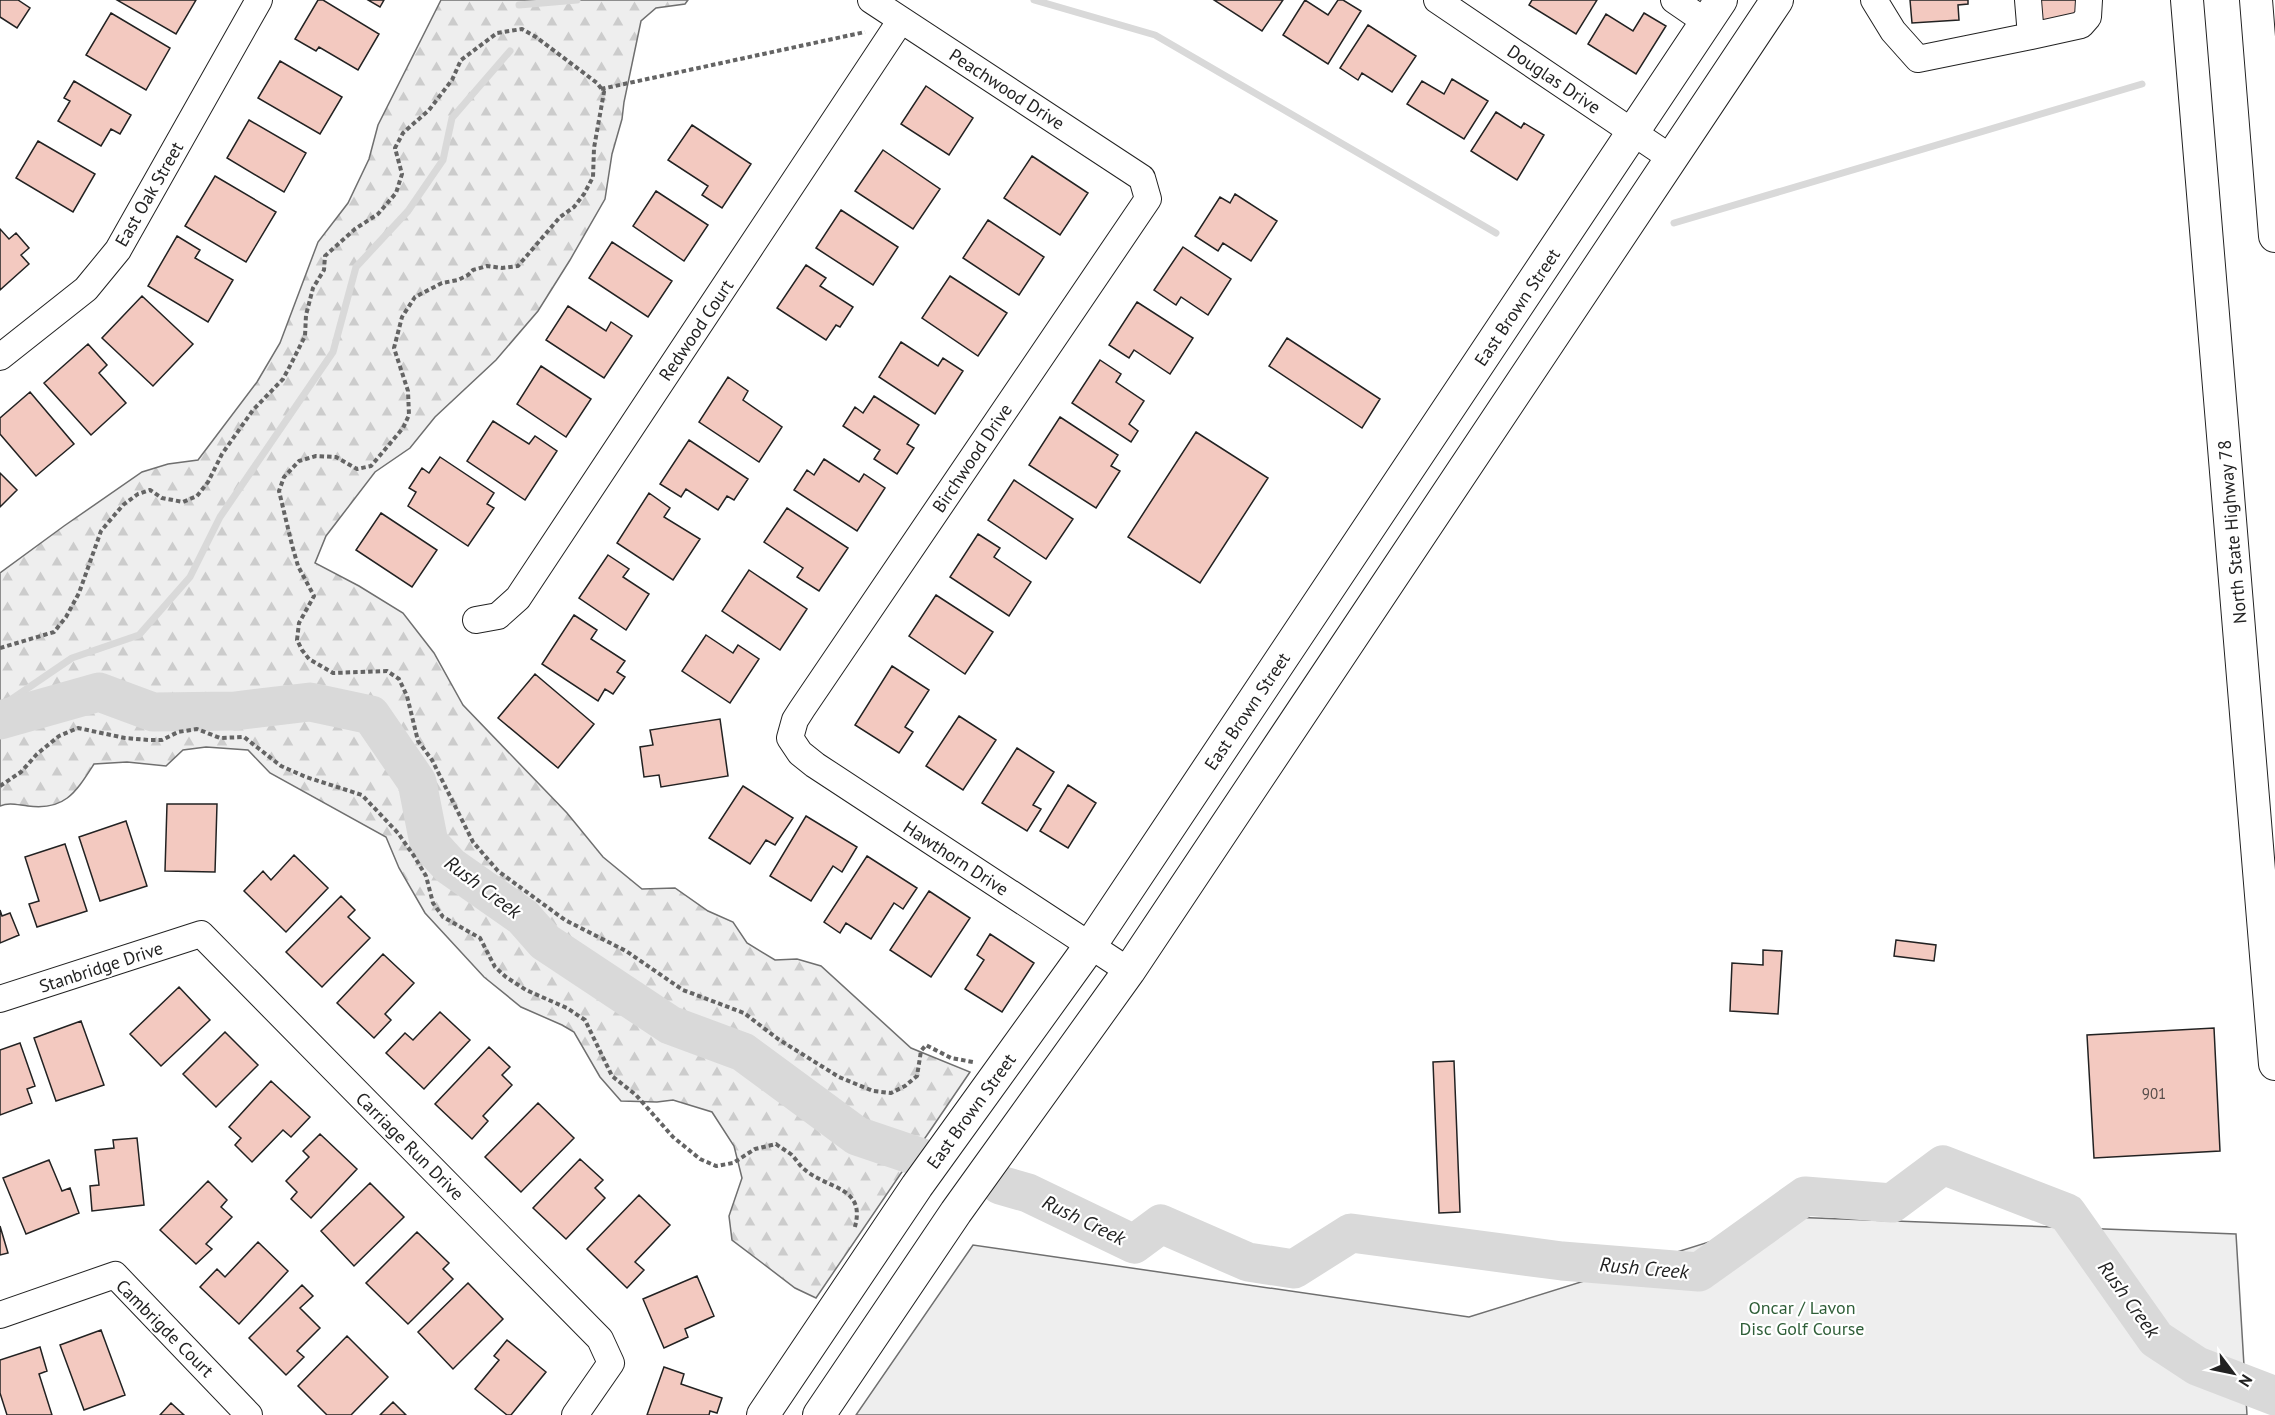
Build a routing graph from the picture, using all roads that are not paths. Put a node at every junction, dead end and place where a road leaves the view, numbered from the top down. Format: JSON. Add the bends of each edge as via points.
{"nodes":[{"id":1,"x":259,"y":0,"type":"edge"},
{"id":2,"x":871,"y":0,"type":"edge"},
{"id":3,"x":1437,"y":0,"type":"edge"},
{"id":4,"x":1674,"y":0,"type":"edge"},
{"id":5,"x":1776,"y":0,"type":"edge"},
{"id":6,"x":1874,"y":0,"type":"edge"},
{"id":7,"x":2028,"y":0,"type":"edge"},
{"id":8,"x":2090,"y":0,"type":"edge"},
{"id":9,"x":2187,"y":0,"type":"edge"},
{"id":10,"x":2256,"y":0,"type":"edge"},
{"id":11,"x":1714,"y":11,"type":"edge"},
{"id":12,"x":901,"y":20,"type":"junction"},
{"id":13,"x":2031,"y":36,"type":"junction"},
{"id":14,"x":1632,"y":133,"type":"junction"},
{"id":15,"x":1671,"y":158,"type":"junction"},
{"id":16,"x":1142,"y":178,"type":"joint"},
{"id":17,"x":2275,"y":236,"type":"edge"},
{"id":18,"x":0,"y":357,"type":"edge"},
{"id":19,"x":476,"y":620,"type":"dead end"},
{"id":20,"x":1274,"y":672,"type":"junction"},
{"id":21,"x":1312,"y":697,"type":"junction"},
{"id":22,"x":790,"y":738,"type":"joint"},
{"id":23,"x":201,"y":934,"type":"joint"},
{"id":24,"x":1090,"y":946,"type":"junction"},
{"id":25,"x":1129,"y":971,"type":"junction"},
{"id":26,"x":0,"y":999,"type":"edge"},
{"id":27,"x":2275,"y":1064,"type":"edge"},
{"id":28,"x":0,"y":1315,"type":"edge"},
{"id":29,"x":249,"y":1415,"type":"edge"},
{"id":30,"x":575,"y":1415,"type":"edge"},
{"id":31,"x":763,"y":1415,"type":"edge"},
{"id":32,"x":819,"y":1415,"type":"edge"}],
"edges":[{"from":1,"to":18,"type":"street","name":"East Oak Street","via":[[118,250],[86,289]]},
{"from":2,"to":12,"type":"street","name":"Peachwood Drive"},
{"from":3,"to":14,"type":"street","name":"Douglas Drive"},
{"from":4,"to":11,"type":"street"},
{"from":5,"to":15,"type":"main road"},
{"from":6,"to":13,"type":"street","via":[[1893,31],[1918,59]]},
{"from":7,"to":13,"type":"street"},
{"from":8,"to":13,"type":"street","via":[[2088,17],[2081,24]]},
{"from":9,"to":27,"type":"main road","name":"North State Highway 78"},
{"from":10,"to":17,"type":"main road"},
{"from":11,"to":14,"type":"main road","name":"East Brown Street"},
{"from":12,"to":16,"type":"street","name":"Peachwood Drive"},
{"from":12,"to":19,"type":"street","name":"Redwood Court","via":[[519,598],[498,616]]},
{"from":14,"to":15,"type":"street","name":"Douglas Drive"},
{"from":14,"to":20,"type":"main road","name":"East Brown Street"},
{"from":15,"to":21,"type":"main road"},
{"from":16,"to":22,"type":"street","name":"Birchwood Drive","via":[[1148,198],[1142,208],[816,688],[795,720]]},
{"from":20,"to":21,"type":"main road"},
{"from":20,"to":24,"type":"main road","name":"East Brown Street"},
{"from":21,"to":25,"type":"main road"},
{"from":22,"to":24,"type":"street","name":"Hawthorn Drive","via":[[815,765]]},
{"from":23,"to":26,"type":"street","name":"Stanbridge Drive"},
{"from":23,"to":30,"type":"street","name":"Carriage Run Drive","via":[[600,1339],[610,1364]]},
{"from":24,"to":25,"type":"street","name":"Hawthorn Drive"},
{"from":24,"to":31,"type":"main road","name":"East Brown Street","via":[[917,1186]]},
{"from":25,"to":32,"type":"main road","via":[[956,1212]]},
{"from":28,"to":29,"type":"street","name":"Cambrigde Court","via":[[115,1275]]}]}
